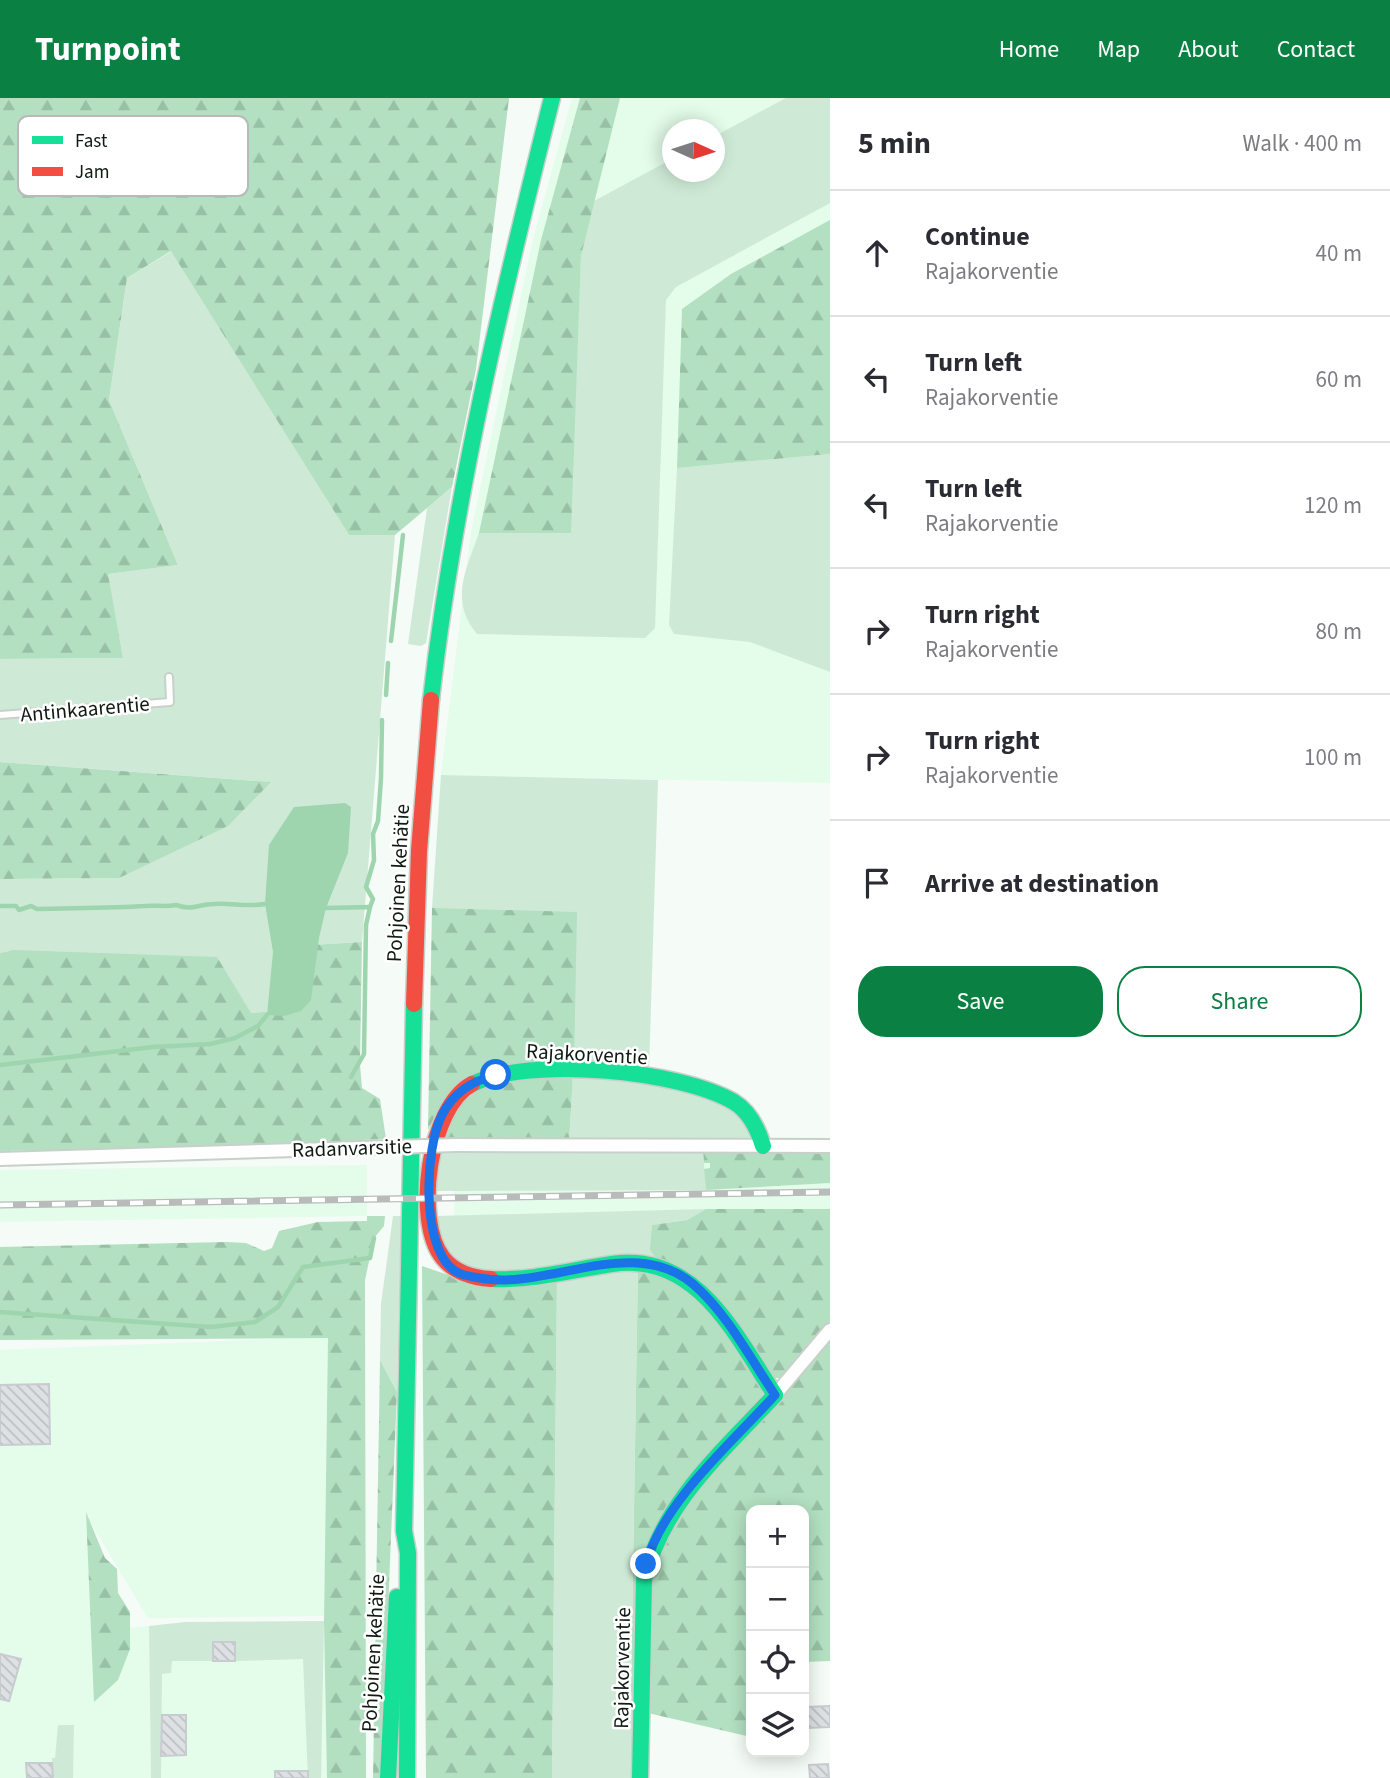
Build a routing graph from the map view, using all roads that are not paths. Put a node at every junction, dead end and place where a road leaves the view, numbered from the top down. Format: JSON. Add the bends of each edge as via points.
{"nodes":[{"id":1,"x":540,"y":98,"type":"edge"},
{"id":2,"x":552,"y":98,"type":"edge"},
{"id":3,"x":514,"y":244,"type":"junction"},
{"id":4,"x":169,"y":677,"type":"dead end"},
{"id":5,"x":0,"y":715,"type":"edge"},
{"id":6,"x":763,"y":1146,"type":"junction"},
{"id":7,"x":830,"y":1146,"type":"edge"},
{"id":8,"x":0,"y":1159,"type":"edge"},
{"id":9,"x":830,"y":1330,"type":"edge"},
{"id":10,"x":775,"y":1395,"type":"junction"},
{"id":11,"x":404,"y":1531,"type":"junction"},
{"id":12,"x":388,"y":1778,"type":"edge"},
{"id":13,"x":407,"y":1778,"type":"edge"},
{"id":14,"x":640,"y":1778,"type":"edge"}],
"edges":[{"from":1,"to":3,"type":"main road","name":"Pohjoinen kehätie"},
{"from":2,"to":3,"type":"main road","name":"Pohjoinen kehätie"},
{"from":3,"to":11,"type":"main road","name":"Pohjoinen kehätie","via":[[464,481],[426,749],[412,1047]]},
{"from":4,"to":5,"type":"lane","name":"Antinkaarentie","via":[[170,702]]},
{"from":6,"to":7,"type":"street","name":"Radanvarsitie"},
{"from":6,"to":8,"type":"street","name":"Radanvarsitie","bridge":true,"via":[[455,1145]]},
{"from":6,"to":10,"type":"main road","name":"Rajakorventie","via":[[758,1128],[733,1101],[680,1082],[574,1070],[496,1075],[469,1085],[442,1114],[433,1149],[430,1216],[441,1257],[455,1271],[471,1276],[514,1280],[616,1263],[655,1265],[673,1272],[693,1284],[725,1320]]},
{"from":9,"to":10,"type":"street","name":"Rajakorventie"},
{"from":10,"to":14,"type":"main road","name":"Rajakorventie","via":[[680,1501],[651,1548],[645,1580]]},
{"from":11,"to":12,"type":"main road","name":"Pohjoinen kehätie","via":[[399,1553]]},
{"from":11,"to":13,"type":"main road","name":"Pohjoinen kehätie","via":[[408,1553]]}]}
